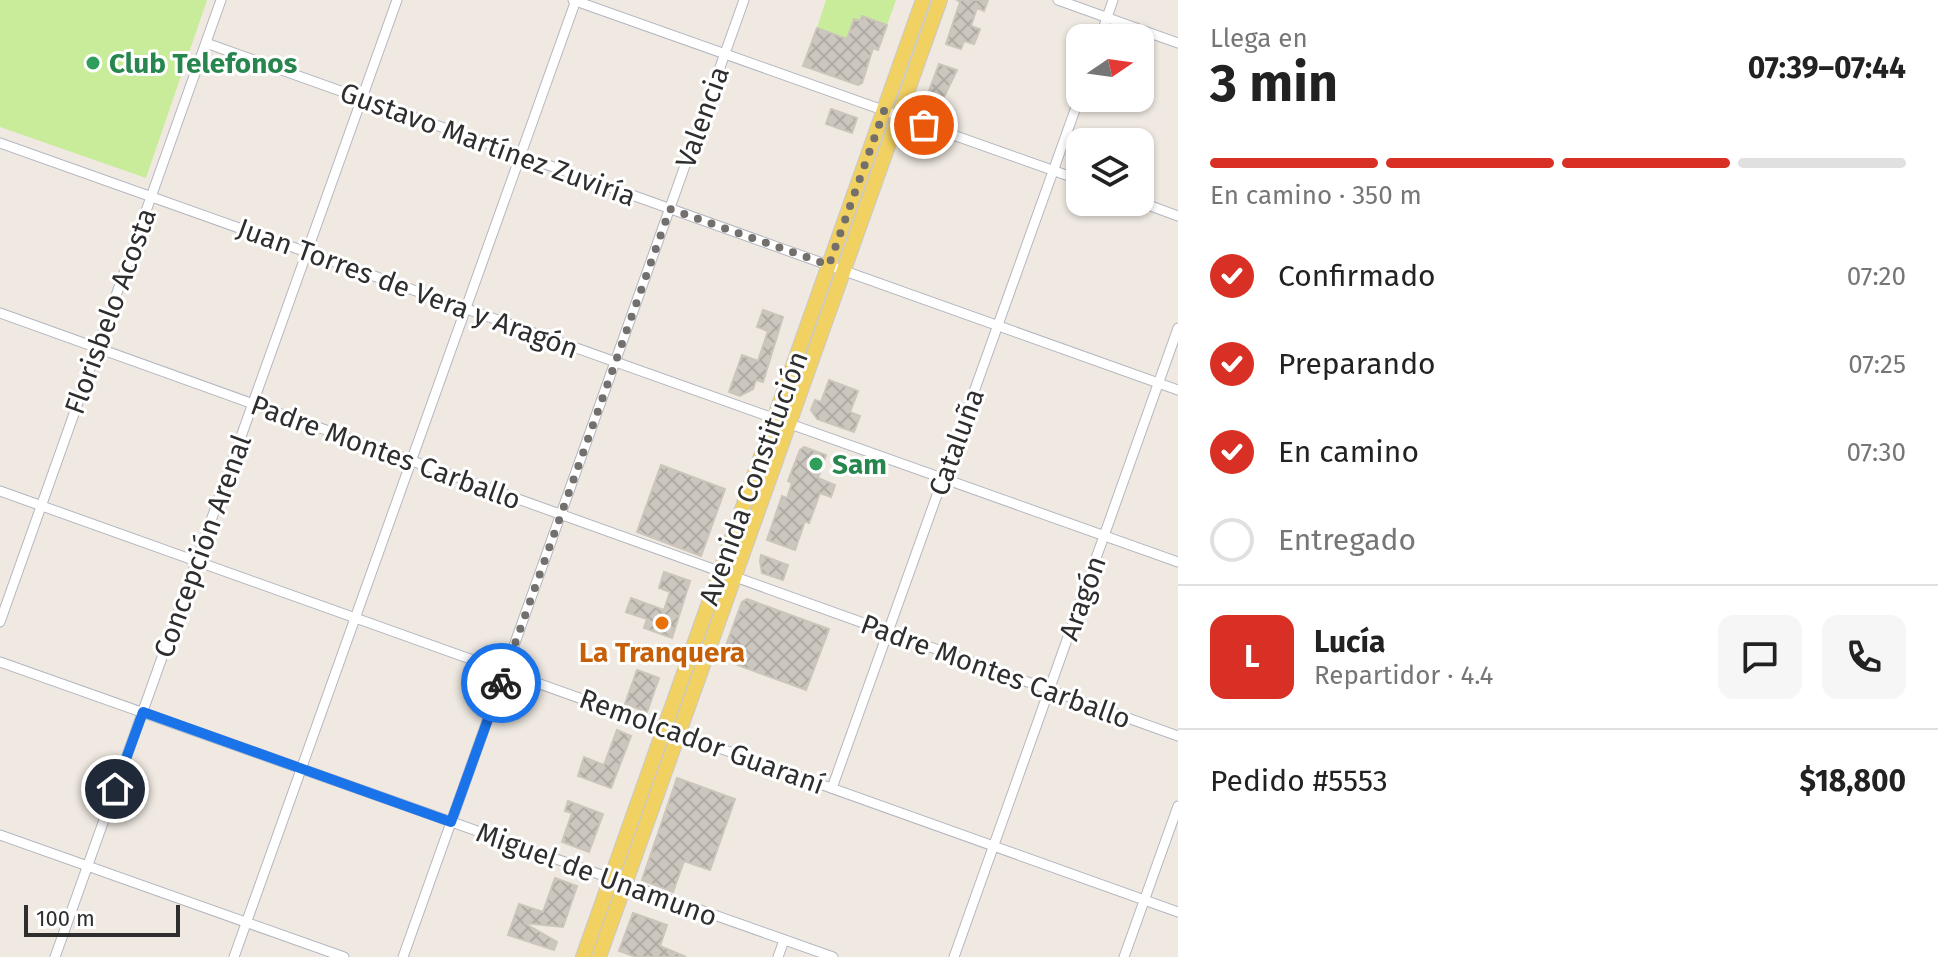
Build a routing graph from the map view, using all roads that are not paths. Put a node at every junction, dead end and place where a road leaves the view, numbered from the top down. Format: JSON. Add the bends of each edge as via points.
{"nodes":[{"id":1,"x":221,"y":0,"type":"edge"},
{"id":2,"x":397,"y":0,"type":"edge"},
{"id":3,"x":575,"y":0,"type":"edge"},
{"id":4,"x":744,"y":0,"type":"edge"},
{"id":5,"x":923,"y":0,"type":"edge"},
{"id":6,"x":940,"y":0,"type":"edge"},
{"id":7,"x":1058,"y":0,"type":"edge"},
{"id":8,"x":1113,"y":0,"type":"edge"},
{"id":9,"x":1107,"y":18,"type":"junction"},
{"id":10,"x":1105,"y":24,"type":"edge"},
{"id":11,"x":206,"y":43,"type":"junction"},
{"id":12,"x":1178,"y":43,"type":"edge"},
{"id":13,"x":725,"y":54,"type":"junction"},
{"id":14,"x":361,"y":99,"type":"junction"},
{"id":15,"x":884,"y":111,"type":"junction"},
{"id":16,"x":1074,"y":112,"type":"edge"},
{"id":17,"x":898,"y":116,"type":"junction"},
{"id":18,"x":0,"y":143,"type":"edge"},
{"id":19,"x":519,"y":155,"type":"junction"},
{"id":20,"x":1054,"y":171,"type":"junction"},
{"id":21,"x":1066,"y":175,"type":"edge"},
{"id":22,"x":151,"y":197,"type":"junction"},
{"id":23,"x":1154,"y":207,"type":"edge"},
{"id":24,"x":670,"y":209,"type":"junction"},
{"id":25,"x":1178,"y":216,"type":"edge"},
{"id":26,"x":307,"y":252,"type":"junction"},
{"id":27,"x":829,"y":265,"type":"junction"},
{"id":28,"x":844,"y":270,"type":"junction"},
{"id":29,"x":465,"y":309,"type":"junction"},
{"id":30,"x":0,"y":313,"type":"edge"},
{"id":31,"x":997,"y":325,"type":"junction"},
{"id":32,"x":1178,"y":328,"type":"edge"},
{"id":33,"x":97,"y":349,"type":"junction"},
{"id":34,"x":615,"y":362,"type":"junction"},
{"id":35,"x":1159,"y":383,"type":"junction"},
{"id":36,"x":1178,"y":390,"type":"edge"},
{"id":37,"x":252,"y":404,"type":"junction"},
{"id":38,"x":774,"y":418,"type":"junction"},
{"id":39,"x":789,"y":424,"type":"junction"},
{"id":40,"x":411,"y":461,"type":"junction"},
{"id":41,"x":943,"y":478,"type":"junction"},
{"id":42,"x":0,"y":491,"type":"edge"},
{"id":43,"x":41,"y":506,"type":"junction"},
{"id":44,"x":561,"y":515,"type":"junction"},
{"id":45,"x":1104,"y":536,"type":"junction"},
{"id":46,"x":197,"y":561,"type":"junction"},
{"id":47,"x":1178,"y":562,"type":"edge"},
{"id":48,"x":720,"y":572,"type":"junction"},
{"id":49,"x":735,"y":577,"type":"junction"},
{"id":50,"x":355,"y":618,"type":"junction"},
{"id":51,"x":0,"y":622,"type":"edge"},
{"id":52,"x":888,"y":632,"type":"junction"},
{"id":53,"x":0,"y":662,"type":"edge"},
{"id":54,"x":505,"y":671,"type":"junction"},
{"id":55,"x":1049,"y":690,"type":"junction"},
{"id":56,"x":143,"y":712,"type":"junction"},
{"id":57,"x":664,"y":728,"type":"junction"},
{"id":58,"x":679,"y":733,"type":"junction"},
{"id":59,"x":1178,"y":736,"type":"edge"},
{"id":60,"x":301,"y":768,"type":"junction"},
{"id":61,"x":832,"y":788,"type":"junction"},
{"id":62,"x":1178,"y":806,"type":"edge"},
{"id":63,"x":451,"y":822,"type":"junction"},
{"id":64,"x":0,"y":835,"type":"edge"},
{"id":65,"x":993,"y":846,"type":"junction"},
{"id":66,"x":88,"y":866,"type":"junction"},
{"id":67,"x":611,"y":878,"type":"junction"},
{"id":68,"x":626,"y":884,"type":"junction"},
{"id":69,"x":1145,"y":900,"type":"junction"},
{"id":70,"x":1178,"y":912,"type":"edge"},
{"id":71,"x":246,"y":922,"type":"junction"},
{"id":72,"x":784,"y":940,"type":"junction"},
{"id":73,"x":55,"y":957,"type":"edge"},
{"id":74,"x":234,"y":957,"type":"edge"},
{"id":75,"x":344,"y":957,"type":"edge"},
{"id":76,"x":403,"y":957,"type":"edge"},
{"id":77,"x":583,"y":957,"type":"edge"},
{"id":78,"x":599,"y":957,"type":"edge"},
{"id":79,"x":778,"y":957,"type":"edge"},
{"id":80,"x":833,"y":957,"type":"edge"},
{"id":81,"x":954,"y":957,"type":"edge"},
{"id":82,"x":1124,"y":957,"type":"edge"}],
"edges":[{"from":1,"to":11,"type":"street","name":"Florisbelo Acosta"},
{"from":2,"to":14,"type":"street","name":"Concepción Arenal"},
{"from":3,"to":13,"type":"street"},
{"from":3,"to":19,"type":"street"},
{"from":4,"to":13,"type":"street","name":"Valencia"},
{"from":5,"to":15,"type":"main road","name":"Avenida Constitución"},
{"from":6,"to":17,"type":"main road","name":"Avenida Constitución"},
{"from":7,"to":9,"type":"street"},
{"from":8,"to":9,"type":"street"},
{"from":9,"to":10,"type":"street"},
{"from":9,"to":12,"type":"street"},
{"from":11,"to":14,"type":"street","name":"Gustavo Martínez Zuviría"},
{"from":11,"to":22,"type":"street","name":"Florisbelo Acosta"},
{"from":13,"to":15,"type":"street"},
{"from":13,"to":24,"type":"street","name":"Valencia"},
{"from":14,"to":19,"type":"street","name":"Gustavo Martínez Zuviría"},
{"from":14,"to":26,"type":"street","name":"Concepción Arenal"},
{"from":15,"to":17,"type":"street"},
{"from":15,"to":27,"type":"main road","name":"Avenida Constitución"},
{"from":16,"to":20,"type":"street","name":"Cataluña"},
{"from":17,"to":20,"type":"street"},
{"from":17,"to":28,"type":"main road","name":"Avenida Constitución"},
{"from":18,"to":22,"type":"street","name":"Juan Torres de Vera y Aragón"},
{"from":19,"to":24,"type":"street","name":"Gustavo Martínez Zuviría"},
{"from":19,"to":29,"type":"street"},
{"from":20,"to":21,"type":"street"},
{"from":20,"to":31,"type":"street","name":"Cataluña"},
{"from":22,"to":26,"type":"street","name":"Juan Torres de Vera y Aragón"},
{"from":22,"to":33,"type":"street","name":"Florisbelo Acosta"},
{"from":23,"to":25,"type":"street"},
{"from":24,"to":27,"type":"street","name":"Gustavo Martínez Zuviría"},
{"from":24,"to":34,"type":"street","name":"Valencia"},
{"from":26,"to":29,"type":"street","name":"Juan Torres de Vera y Aragón"},
{"from":26,"to":37,"type":"street","name":"Concepción Arenal"},
{"from":27,"to":28,"type":"street","name":"Gustavo Martínez Zuviría"},
{"from":27,"to":38,"type":"main road","name":"Avenida Constitución"},
{"from":28,"to":31,"type":"street","name":"Gustavo Martínez Zuviría"},
{"from":28,"to":39,"type":"main road","name":"Avenida Constitución"},
{"from":29,"to":34,"type":"street","name":"Juan Torres de Vera y Aragón"},
{"from":29,"to":40,"type":"street"},
{"from":30,"to":33,"type":"street","name":"Padre Montes Carballo"},
{"from":31,"to":35,"type":"street","name":"Gustavo Martínez Zuviría"},
{"from":31,"to":41,"type":"street","name":"Cataluña"},
{"from":32,"to":35,"type":"street","name":"Aragón"},
{"from":33,"to":37,"type":"street","name":"Padre Montes Carballo"},
{"from":33,"to":43,"type":"street","name":"Florisbelo Acosta"},
{"from":34,"to":38,"type":"street","name":"Juan Torres de Vera y Aragón"},
{"from":34,"to":44,"type":"street","name":"Valencia"},
{"from":35,"to":36,"type":"street","name":"Gustavo Martínez Zuviría"},
{"from":35,"to":45,"type":"street","name":"Aragón"},
{"from":37,"to":40,"type":"street","name":"Padre Montes Carballo"},
{"from":37,"to":46,"type":"street","name":"Concepción Arenal"},
{"from":38,"to":39,"type":"street","name":"Juan Torres de Vera y Aragón"},
{"from":38,"to":48,"type":"main road","name":"Avenida Constitución"},
{"from":39,"to":41,"type":"street","name":"Juan Torres de Vera y Aragón"},
{"from":39,"to":49,"type":"main road","name":"Avenida Constitución"},
{"from":40,"to":44,"type":"street","name":"Padre Montes Carballo"},
{"from":40,"to":50,"type":"street"},
{"from":41,"to":45,"type":"street","name":"Juan Torres de Vera y Aragón"},
{"from":41,"to":52,"type":"street","name":"Cataluña"},
{"from":42,"to":43,"type":"street","name":"Remolcador Guaraní"},
{"from":43,"to":46,"type":"street","name":"Remolcador Guaraní"},
{"from":43,"to":51,"type":"street","name":"Florisbelo Acosta"},
{"from":44,"to":48,"type":"street","name":"Padre Montes Carballo"},
{"from":44,"to":54,"type":"street","name":"Valencia"},
{"from":45,"to":47,"type":"street","name":"Juan Torres de Vera y Aragón"},
{"from":45,"to":55,"type":"street","name":"Aragón"},
{"from":46,"to":50,"type":"street","name":"Remolcador Guaraní"},
{"from":46,"to":56,"type":"street","name":"Concepción Arenal"},
{"from":48,"to":49,"type":"street","name":"Padre Montes Carballo"},
{"from":48,"to":57,"type":"main road","name":"Avenida Constitución"},
{"from":49,"to":52,"type":"street","name":"Padre Montes Carballo"},
{"from":49,"to":58,"type":"main road","name":"Avenida Constitución"},
{"from":50,"to":54,"type":"street","name":"Remolcador Guaraní"},
{"from":50,"to":60,"type":"street"},
{"from":52,"to":55,"type":"street","name":"Padre Montes Carballo"},
{"from":52,"to":61,"type":"street","name":"Cataluña"},
{"from":53,"to":56,"type":"street","name":"Miguel de Unamuno"},
{"from":54,"to":57,"type":"street","name":"Remolcador Guaraní"},
{"from":54,"to":63,"type":"street","name":"Valencia"},
{"from":55,"to":59,"type":"street","name":"Padre Montes Carballo"},
{"from":55,"to":65,"type":"street","name":"Aragón"},
{"from":56,"to":60,"type":"street","name":"Miguel de Unamuno"},
{"from":56,"to":66,"type":"street","name":"Concepción Arenal"},
{"from":57,"to":58,"type":"street","name":"Remolcador Guaraní"},
{"from":57,"to":67,"type":"main road","name":"Avenida Constitución"},
{"from":58,"to":61,"type":"street","name":"Remolcador Guaraní"},
{"from":58,"to":68,"type":"main road","name":"Avenida Constitución"},
{"from":60,"to":63,"type":"street","name":"Miguel de Unamuno"},
{"from":60,"to":71,"type":"street"},
{"from":61,"to":65,"type":"street","name":"Remolcador Guaraní"},
{"from":62,"to":69,"type":"street"},
{"from":63,"to":67,"type":"street","name":"Miguel de Unamuno"},
{"from":63,"to":76,"type":"street","name":"Valencia"},
{"from":64,"to":66,"type":"street"},
{"from":65,"to":69,"type":"street","name":"Remolcador Guaraní"},
{"from":65,"to":81,"type":"street","name":"Aragón"},
{"from":66,"to":71,"type":"street"},
{"from":66,"to":73,"type":"street","name":"Concepción Arenal"},
{"from":67,"to":68,"type":"street","name":"Miguel de Unamuno"},
{"from":67,"to":77,"type":"main road","name":"Avenida Constitución"},
{"from":68,"to":72,"type":"street","name":"Miguel de Unamuno"},
{"from":68,"to":78,"type":"main road","name":"Avenida Constitución"},
{"from":69,"to":70,"type":"street","name":"Remolcador Guaraní"},
{"from":69,"to":82,"type":"street"},
{"from":71,"to":74,"type":"street"},
{"from":71,"to":75,"type":"street"},
{"from":72,"to":79,"type":"street"},
{"from":72,"to":80,"type":"street","name":"Miguel de Unamuno"}]}
